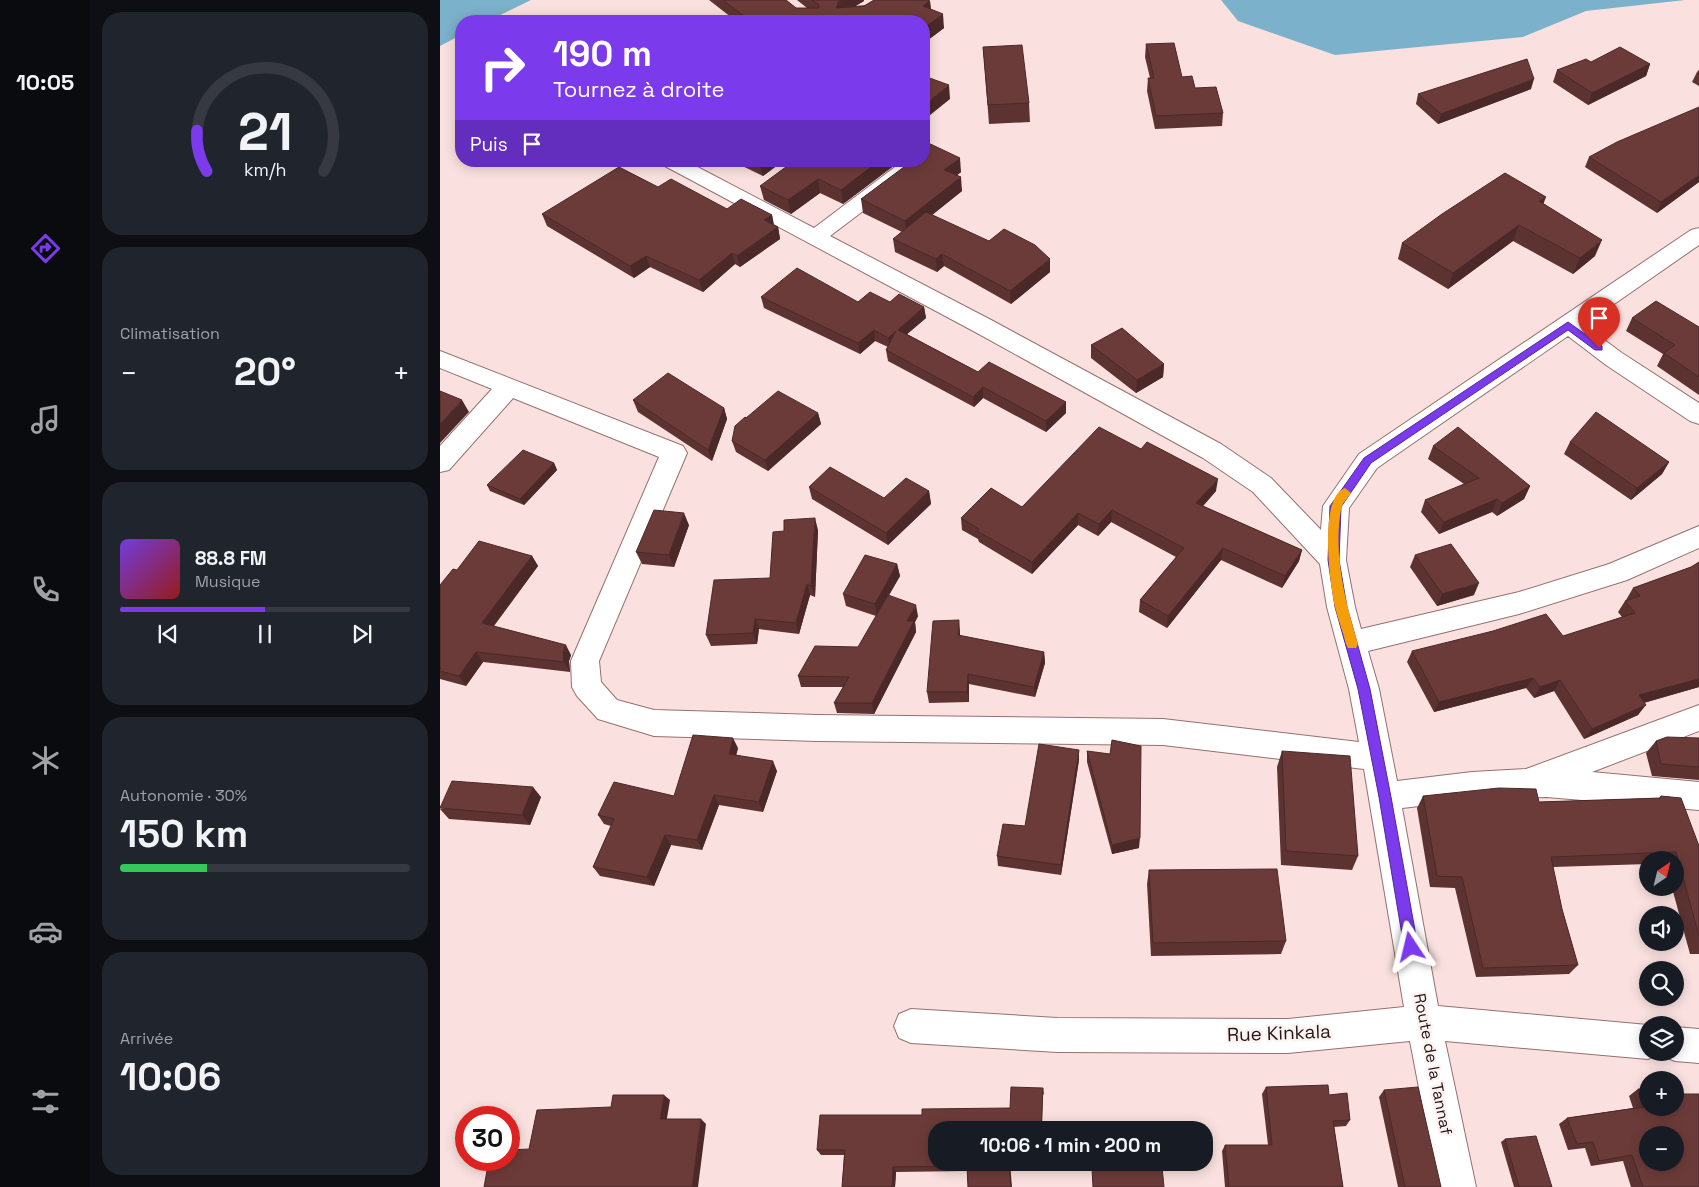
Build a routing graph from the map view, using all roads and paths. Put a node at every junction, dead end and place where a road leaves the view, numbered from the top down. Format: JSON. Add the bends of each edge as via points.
{"nodes":[{"id":1,"x":684,"y":167,"type":"edge"},
{"id":2,"x":910,"y":167,"type":"edge"},
{"id":3,"x":1699,"y":235,"type":"edge"},
{"id":4,"x":814,"y":238,"type":"junction"},
{"id":5,"x":1568,"y":325,"type":"junction"},
{"id":6,"x":440,"y":359,"type":"edge"},
{"id":7,"x":509,"y":386,"type":"junction"},
{"id":8,"x":1699,"y":415,"type":"edge"},
{"id":9,"x":440,"y":463,"type":"edge"},
{"id":10,"x":1699,"y":536,"type":"edge"},
{"id":11,"x":1333,"y":560,"type":"junction"},
{"id":12,"x":1352,"y":643,"type":"junction"},
{"id":13,"x":1699,"y":718,"type":"edge"},
{"id":14,"x":1377,"y":757,"type":"junction"},
{"id":15,"x":1526,"y":783,"type":"junction"},
{"id":16,"x":1699,"y":796,"type":"edge"},
{"id":17,"x":1385,"y":797,"type":"junction"},
{"id":18,"x":1424,"y":1022,"type":"junction"},
{"id":19,"x":910,"y":1026,"type":"dead end"},
{"id":20,"x":1639,"y":1041,"type":"edge"},
{"id":21,"x":1684,"y":1045,"type":"edge"},
{"id":22,"x":1699,"y":1046,"type":"edge"},
{"id":23,"x":1457,"y":1187,"type":"edge"}],
"edges":[{"from":1,"to":4,"type":"street","via":[[752,196]]},
{"from":2,"to":4,"type":"street"},
{"from":3,"to":5,"type":"street","name":"Route de la Tannaf"},
{"from":4,"to":11,"type":"street","via":[[1212,450],[1262,484]]},
{"from":5,"to":8,"type":"street"},
{"from":5,"to":11,"type":"street","name":"Route de la Tannaf","via":[[1368,461],[1336,506]]},
{"from":6,"to":7,"type":"street"},
{"from":7,"to":9,"type":"street"},
{"from":7,"to":14,"type":"street","via":[[674,453],[585,660],[587,687],[608,710],[654,723],[1163,732]]},
{"from":10,"to":12,"type":"street","via":[[1617,572],[1528,600]]},
{"from":11,"to":12,"type":"street","name":"Route de la Tannaf","via":[[1341,607]]},
{"from":12,"to":14,"type":"street","name":"Route de la Tannaf"},
{"from":13,"to":15,"type":"street"},
{"from":14,"to":17,"type":"street","name":"Route de la Tannaf"},
{"from":15,"to":16,"type":"street"},
{"from":15,"to":17,"type":"street","via":[[1451,787]]},
{"from":17,"to":18,"type":"street","name":"Route de la Tannaf"},
{"from":18,"to":19,"type":"street","name":"Rue Kinkala","via":[[1288,1036],[1057,1035]]},
{"from":18,"to":20,"type":"street","name":"Rue Kinkala"},
{"from":18,"to":23,"type":"street","name":"Route de la Tannaf"},
{"from":21,"to":22,"type":"street"}]}
